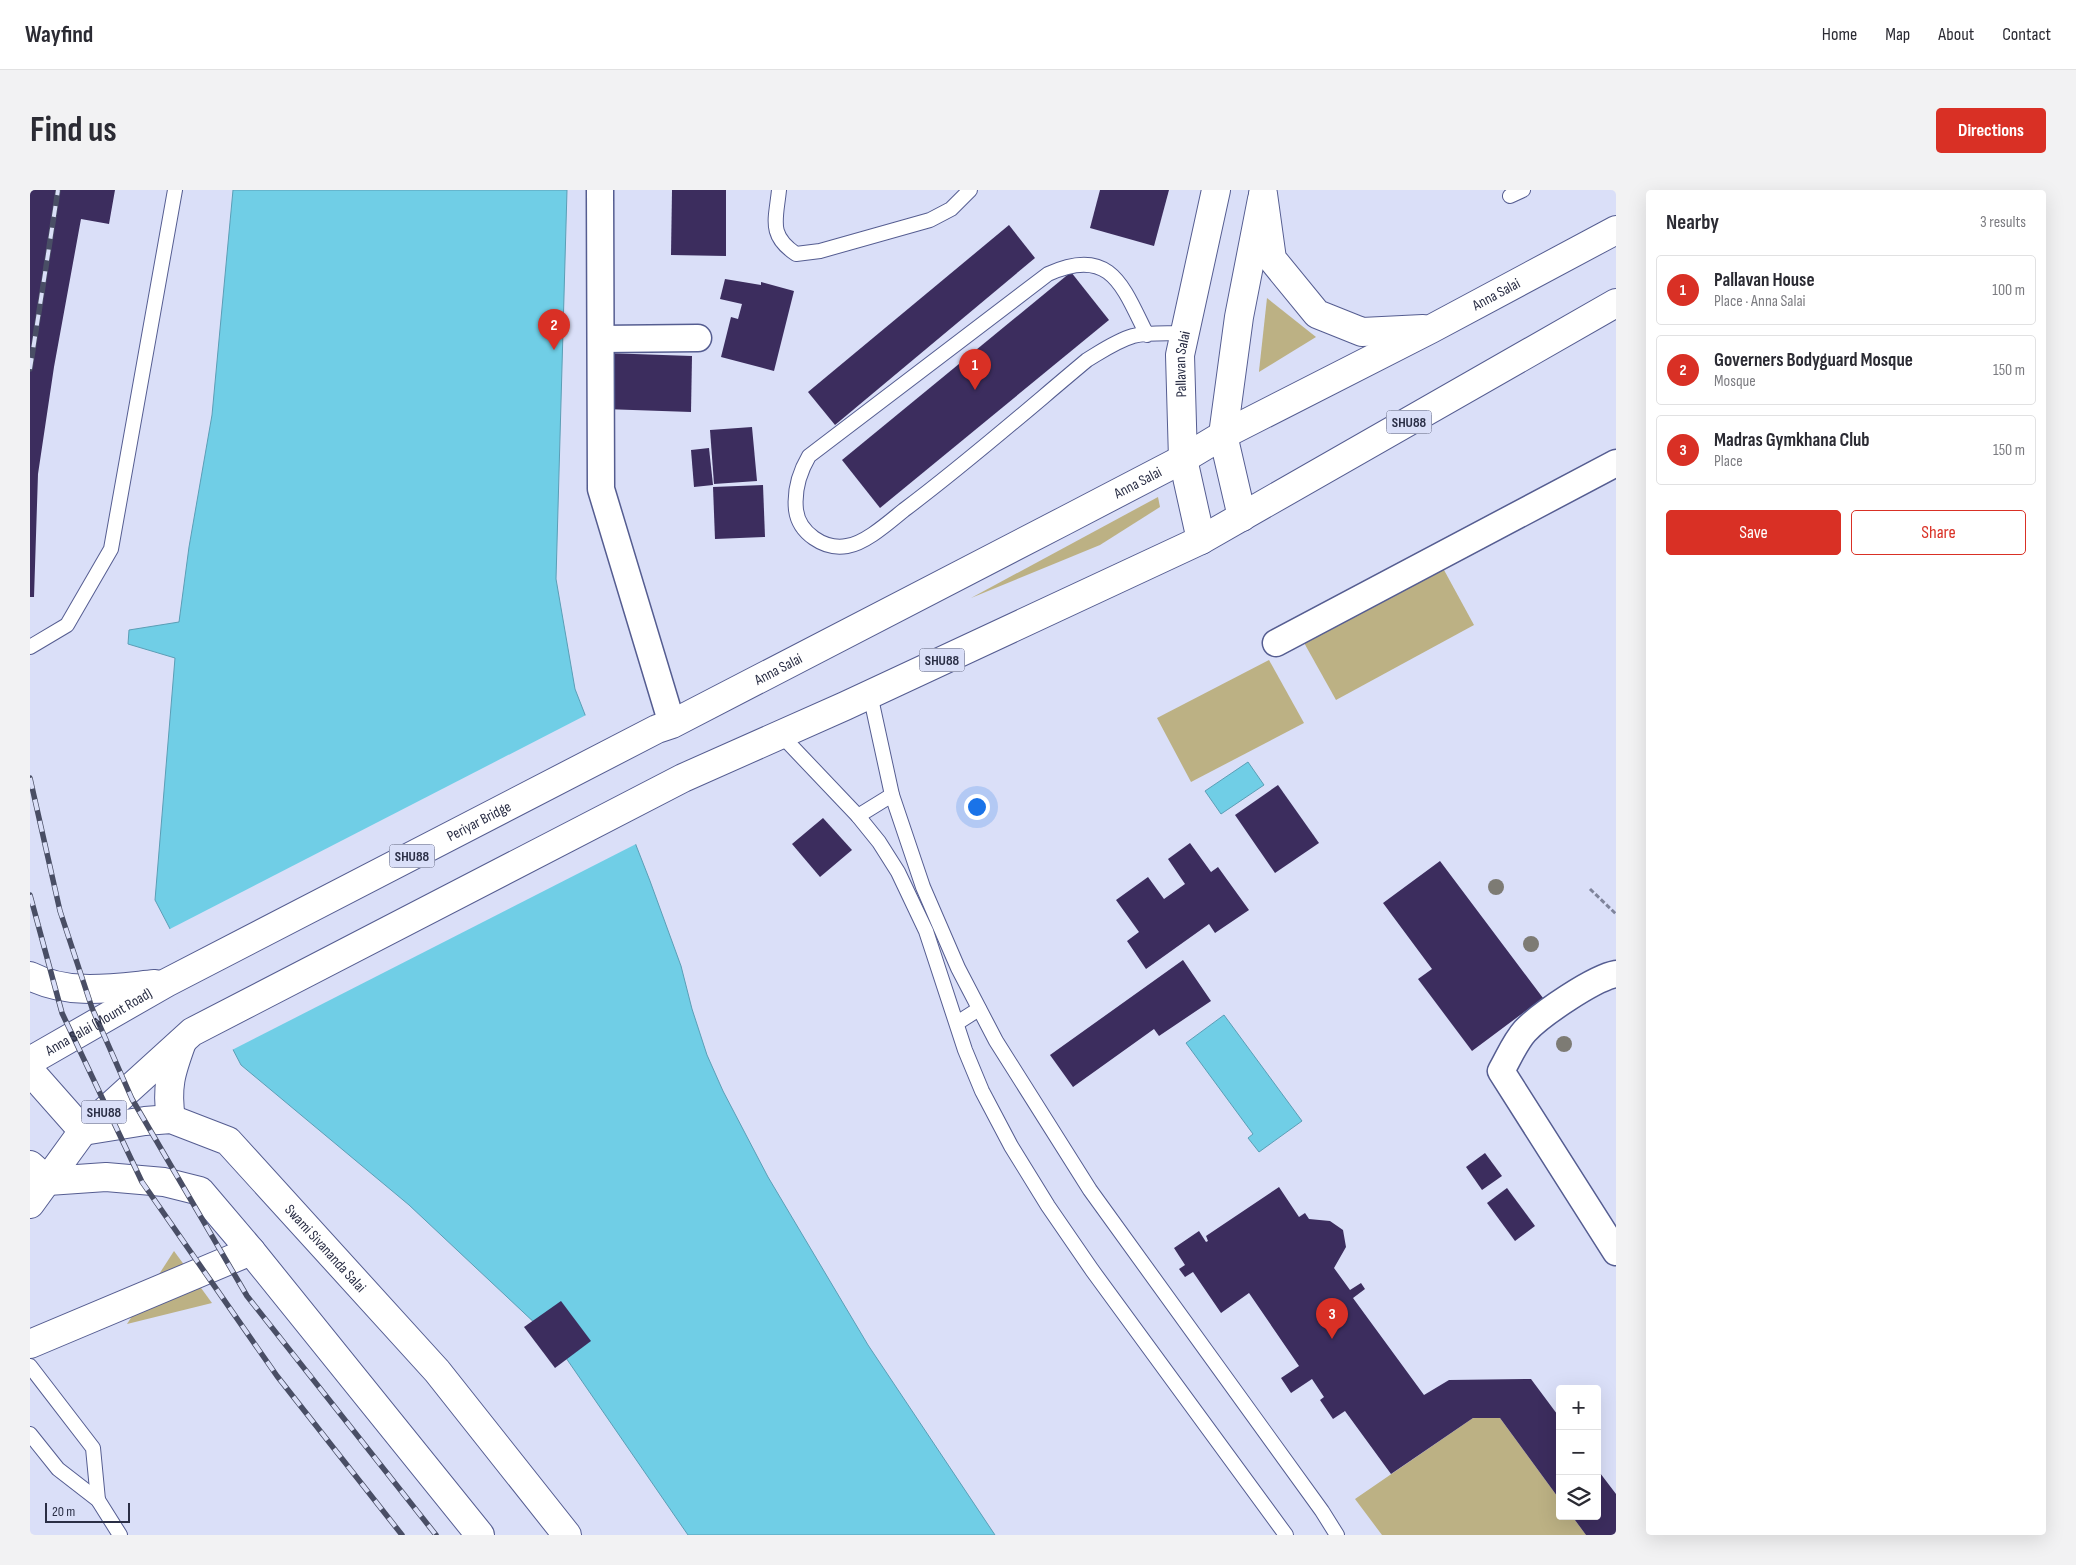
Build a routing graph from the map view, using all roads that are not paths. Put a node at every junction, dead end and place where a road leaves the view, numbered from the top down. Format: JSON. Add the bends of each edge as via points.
{"nodes":[{"id":1,"x":175,"y":190,"type":"edge"},
{"id":2,"x":600,"y":190,"type":"edge"},
{"id":3,"x":778,"y":190,"type":"edge"},
{"id":4,"x":970,"y":190,"type":"edge"},
{"id":5,"x":1216,"y":190,"type":"edge"},
{"id":6,"x":1263,"y":192,"type":"edge"},
{"id":7,"x":1616,"y":230,"type":"edge"},
{"id":8,"x":1616,"y":303,"type":"edge"},
{"id":9,"x":1432,"y":329,"type":"junction"},
{"id":10,"x":1185,"y":333,"type":"junction"},
{"id":11,"x":1147,"y":335,"type":"junction"},
{"id":12,"x":698,"y":338,"type":"dead end"},
{"id":13,"x":601,"y":340,"type":"junction"},
{"id":14,"x":1224,"y":435,"type":"junction"},
{"id":15,"x":1182,"y":459,"type":"junction"},
{"id":16,"x":1616,"y":463,"type":"edge"},
{"id":17,"x":1242,"y":518,"type":"junction"},
{"id":18,"x":1201,"y":540,"type":"junction"},
{"id":19,"x":1276,"y":643,"type":"dead end"},
{"id":20,"x":30,"y":647,"type":"edge"},
{"id":21,"x":870,"y":694,"type":"junction"},
{"id":22,"x":665,"y":727,"type":"junction"},
{"id":23,"x":781,"y":735,"type":"junction"},
{"id":24,"x":892,"y":795,"type":"junction"},
{"id":25,"x":858,"y":816,"type":"junction"},
{"id":26,"x":1616,"y":974,"type":"edge"},
{"id":27,"x":30,"y":976,"type":"edge"},
{"id":28,"x":166,"y":983,"type":"junction"},
{"id":29,"x":979,"y":1009,"type":"junction"},
{"id":30,"x":957,"y":1023,"type":"junction"},
{"id":31,"x":187,"y":1036,"type":"junction"},
{"id":32,"x":30,"y":1061,"type":"edge"},
{"id":33,"x":30,"y":1072,"type":"edge"},
{"id":34,"x":171,"y":1119,"type":"junction"},
{"id":35,"x":83,"y":1131,"type":"junction"},
{"id":36,"x":39,"y":1173,"type":"edge"},
{"id":37,"x":30,"y":1204,"type":"edge"},
{"id":38,"x":252,"y":1251,"type":"junction"},
{"id":39,"x":1616,"y":1252,"type":"edge"},
{"id":40,"x":30,"y":1344,"type":"edge"},
{"id":41,"x":30,"y":1366,"type":"edge"},
{"id":42,"x":30,"y":1434,"type":"edge"},
{"id":43,"x":98,"y":1500,"type":"junction"},
{"id":44,"x":120,"y":1535,"type":"edge"},
{"id":45,"x":480,"y":1535,"type":"edge"},
{"id":46,"x":567,"y":1535,"type":"edge"},
{"id":47,"x":1286,"y":1535,"type":"edge"},
{"id":48,"x":1336,"y":1535,"type":"edge"}],
"edges":[{"from":1,"to":20,"type":"lane","via":[[111,549],[68,625]]},
{"from":2,"to":13,"type":"street"},
{"from":3,"to":4,"type":"lane","via":[[775,231],[783,245],[796,254],[820,251],[930,220],[951,209]]},
{"from":5,"to":10,"type":"main road","name":"Pallavan Salai"},
{"from":6,"to":9,"type":"main road","via":[[1272,259],[1317,314],[1362,332]]},
{"from":6,"to":14,"type":"main road","via":[[1239,317]]},
{"from":7,"to":9,"type":"main road","name":"Anna Salai","number":"SHU88"},
{"from":8,"to":17,"type":"main road","number":"SHU88"},
{"from":9,"to":14,"type":"main road","name":"Anna Salai","number":"SHU88"},
{"from":10,"to":11,"type":"lane"},
{"from":10,"to":15,"type":"main road","name":"Pallavan Salai","via":[[1180,355]]},
{"from":11,"to":11,"type":"lane","via":[[1112,344],[1087,360],[946,479],[872,534],[848,546],[834,546],[822,543],[805,532],[796,512],[797,488],[800,471],[809,456],[1048,274],[1068,265],[1082,264],[1110,273],[1129,299]]},
{"from":12,"to":13,"type":"street"},
{"from":13,"to":22,"type":"street","via":[[601,488]]},
{"from":14,"to":15,"type":"main road","name":"Anna Salai","number":"SHU88"},
{"from":14,"to":17,"type":"main road"},
{"from":15,"to":18,"type":"main road","name":"Pallavan Salai"},
{"from":15,"to":22,"type":"main road","name":"Anna Salai","number":"SHU88"},
{"from":16,"to":19,"type":"street"},
{"from":17,"to":18,"type":"main road","number":"SHU88"},
{"from":18,"to":21,"type":"main road","number":"SHU88"},
{"from":21,"to":23,"type":"main road","number":"SHU88"},
{"from":21,"to":24,"type":"lane"},
{"from":22,"to":28,"type":"main road","name":"Periyar Bridge","number":"SHU88"},
{"from":23,"to":25,"type":"lane"},
{"from":23,"to":31,"type":"main road","number":"SHU88","via":[[683,778]]},
{"from":24,"to":25,"type":"lane"},
{"from":24,"to":29,"type":"lane","via":[[923,887]]},
{"from":25,"to":30,"type":"lane","via":[[898,872],[926,931]]},
{"from":26,"to":39,"type":"street","via":[[1573,994],[1524,1032],[1501,1071]]},
{"from":27,"to":28,"type":"main road","via":[[60,987],[91,991]]},
{"from":28,"to":32,"type":"main road","name":"Anna Salai (Mount Road)","number":"SHU88"},
{"from":29,"to":30,"type":"lane"},
{"from":29,"to":48,"type":"lane","via":[[1006,1058],[1090,1190],[1317,1503]]},
{"from":30,"to":47,"type":"lane","via":[[982,1092],[1048,1206]]},
{"from":31,"to":34,"type":"main road","via":[[170,1076],[168,1098]]},
{"from":31,"to":35,"type":"main road","number":"SHU88"},
{"from":33,"to":35,"type":"main road"},
{"from":34,"to":35,"type":"main road","name":"Swami Sivananda Salai"},
{"from":34,"to":46,"type":"main road","name":"Swami Sivananda Salai","via":[[228,1141],[438,1371]]},
{"from":35,"to":36,"type":"main road","number":"SHU88"},
{"from":36,"to":37,"type":"main road","number":"SHU88"},
{"from":36,"to":38,"type":"main road","via":[[164,1182],[200,1192]]},
{"from":38,"to":40,"type":"main road"},
{"from":38,"to":45,"type":"main road"},
{"from":41,"to":43,"type":"lane","via":[[93,1448]]},
{"from":42,"to":43,"type":"lane","via":[[58,1469]]},
{"from":43,"to":44,"type":"lane"}]}
